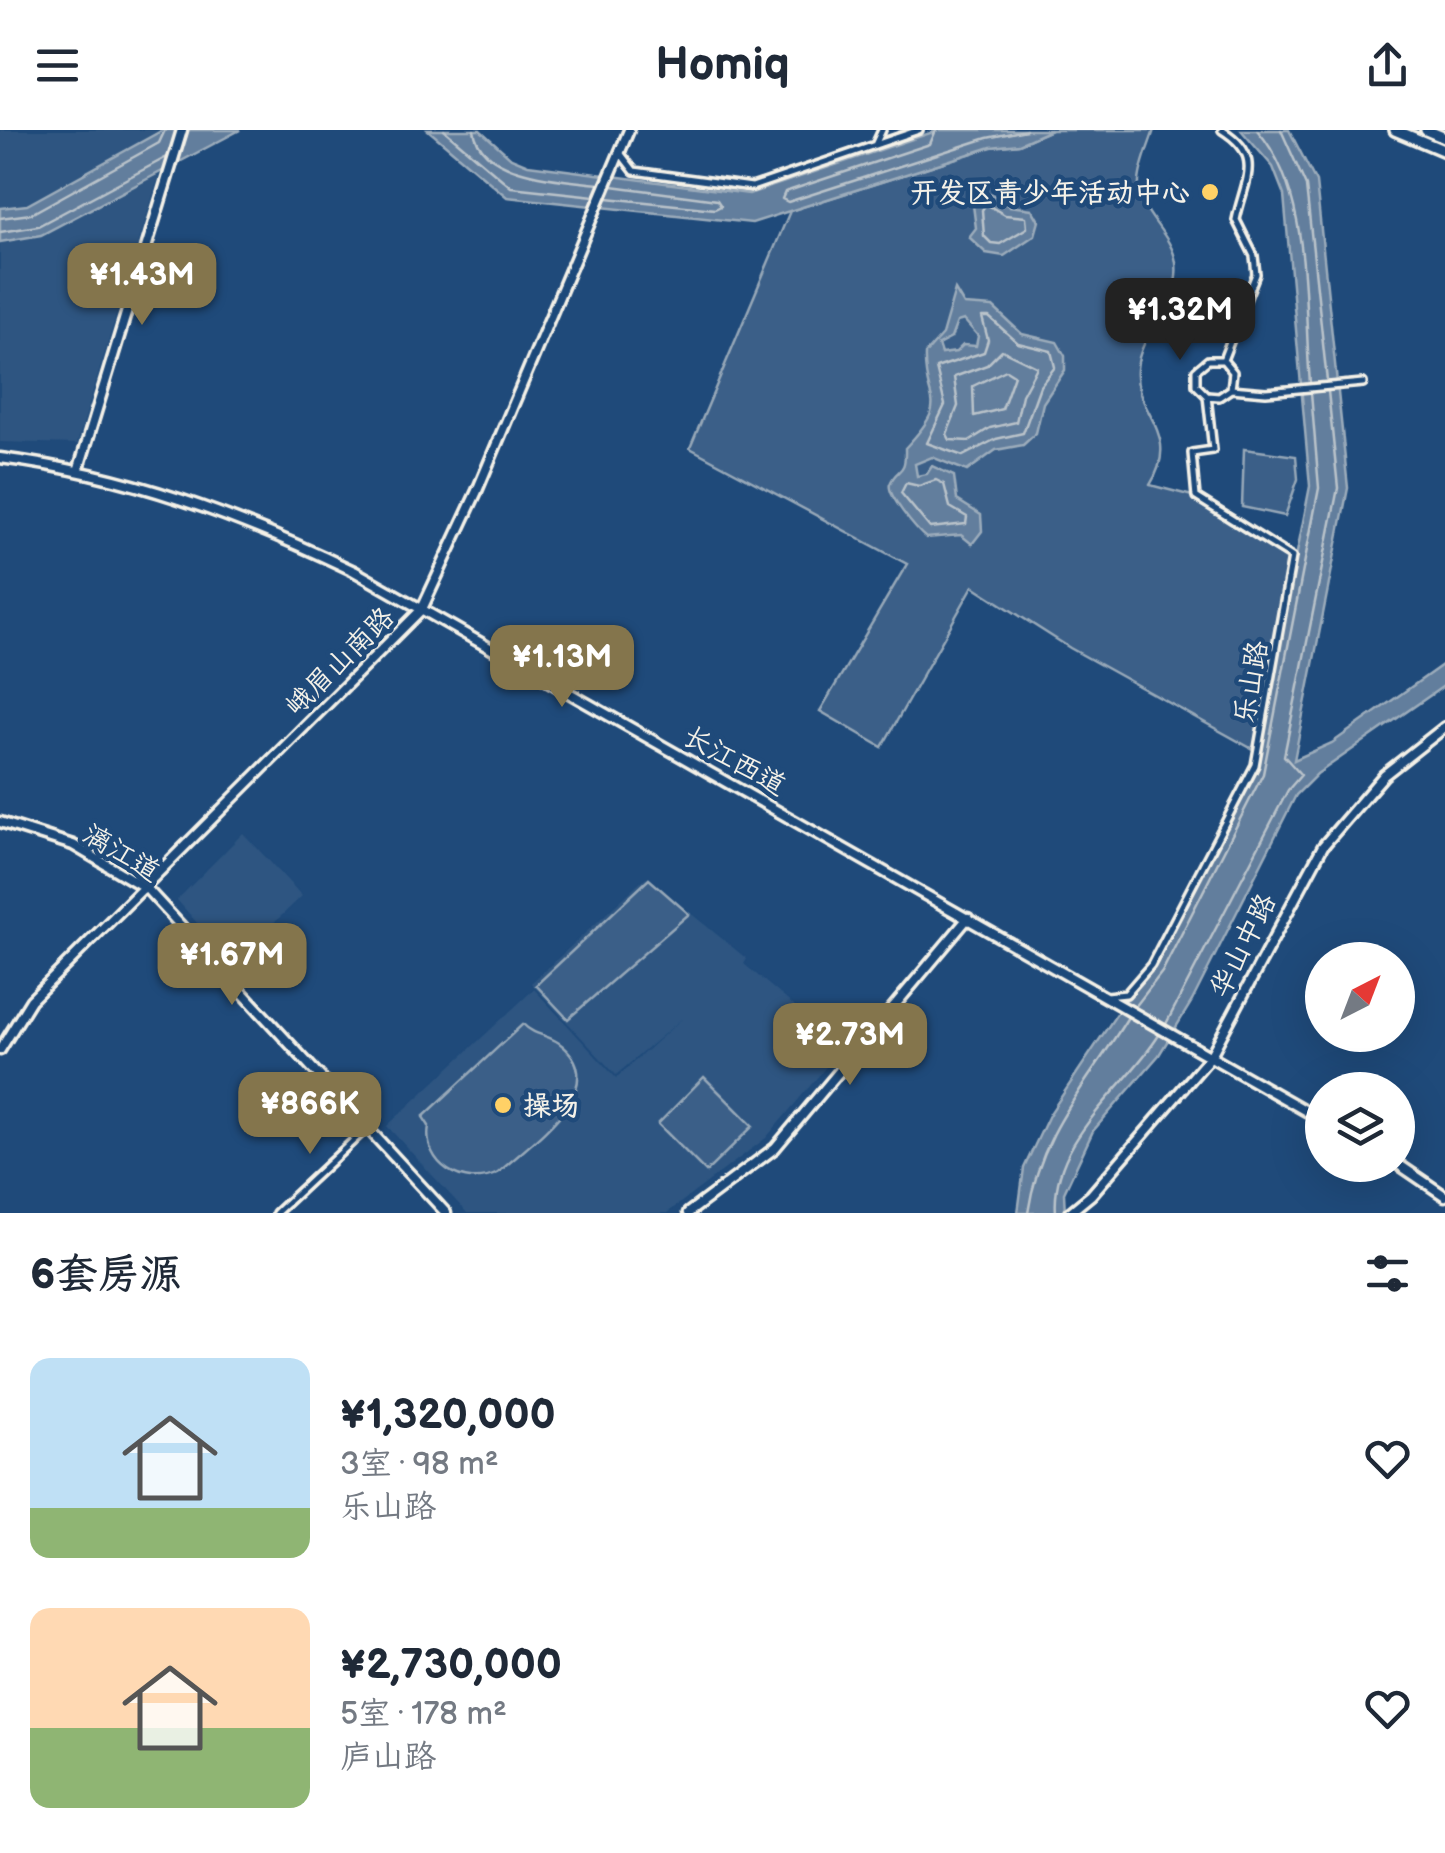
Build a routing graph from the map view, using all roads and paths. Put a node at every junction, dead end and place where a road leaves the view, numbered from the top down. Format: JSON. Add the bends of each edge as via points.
{"nodes":[{"id":1,"x":182,"y":130,"type":"edge"},
{"id":2,"x":630,"y":130,"type":"edge"},
{"id":3,"x":882,"y":130,"type":"edge"},
{"id":4,"x":919,"y":130,"type":"edge"},
{"id":5,"x":1222,"y":130,"type":"edge"},
{"id":6,"x":1394,"y":130,"type":"edge"},
{"id":7,"x":1426,"y":130,"type":"edge"},
{"id":8,"x":1445,"y":138,"type":"edge"},
{"id":9,"x":875,"y":145,"type":"junction"},
{"id":10,"x":1445,"y":150,"type":"edge"},
{"id":11,"x":619,"y":159,"type":"junction"},
{"id":12,"x":1223,"y":360,"type":"junction"},
{"id":13,"x":1363,"y":383,"type":"dead end"},
{"id":14,"x":1231,"y":389,"type":"junction"},
{"id":15,"x":1207,"y":396,"type":"junction"},
{"id":16,"x":0,"y":458,"type":"edge"},
{"id":17,"x":80,"y":468,"type":"junction"},
{"id":18,"x":422,"y":609,"type":"junction"},
{"id":19,"x":1445,"y":727,"type":"edge"},
{"id":20,"x":0,"y":822,"type":"edge"},
{"id":21,"x":146,"y":888,"type":"junction"},
{"id":22,"x":968,"y":918,"type":"junction"},
{"id":23,"x":1107,"y":996,"type":"junction"},
{"id":24,"x":0,"y":1050,"type":"edge"},
{"id":25,"x":1210,"y":1058,"type":"junction"},
{"id":26,"x":1305,"y":1111,"type":"edge"},
{"id":27,"x":368,"y":1127,"type":"junction"},
{"id":28,"x":1415,"y":1176,"type":"edge"},
{"id":29,"x":1445,"y":1196,"type":"edge"},
{"id":30,"x":276,"y":1213,"type":"edge"},
{"id":31,"x":446,"y":1213,"type":"edge"},
{"id":32,"x":688,"y":1213,"type":"edge"},
{"id":33,"x":1069,"y":1213,"type":"edge"}],
"edges":[{"from":1,"to":17,"type":"street"},
{"from":2,"to":11,"type":"street","name":"峨眉山南路"},
{"from":3,"to":9,"type":"street"},
{"from":4,"to":9,"type":"street"},
{"from":5,"to":12,"type":"street","name":"乐山路","via":[[1242,144],[1251,170],[1236,220],[1256,274]]},
{"from":6,"to":10,"type":"main road"},
{"from":7,"to":8,"type":"main road"},
{"from":9,"to":11,"type":"street","via":[[752,187],[634,171]]},
{"from":11,"to":18,"type":"street","name":"峨眉山南路"},
{"from":12,"to":14,"type":"street","via":[[1233,372]]},
{"from":12,"to":15,"type":"street","name":"乐山路","via":[[1208,360],[1196,370],[1196,386]]},
{"from":13,"to":14,"type":"street"},
{"from":14,"to":15,"type":"street","via":[[1219,398]]},
{"from":15,"to":23,"type":"street","name":"乐山路","via":[[1213,450],[1192,453],[1196,497],[1292,557],[1255,765],[1151,965],[1126,994]]},
{"from":16,"to":17,"type":"street","name":"长江西道"},
{"from":17,"to":18,"type":"street","name":"长江西道","via":[[264,528]]},
{"from":18,"to":21,"type":"street","name":"峨眉山南路"},
{"from":18,"to":22,"type":"street","name":"长江西道"},
{"from":19,"to":25,"type":"street","name":"华山中路","via":[[1384,775],[1323,846]]},
{"from":20,"to":21,"type":"street","name":"漓江道","via":[[72,845]]},
{"from":21,"to":24,"type":"street","name":"峨眉山南路","via":[[31,1000]]},
{"from":21,"to":27,"type":"street","name":"漓江道"},
{"from":22,"to":23,"type":"street","name":"长江西道"},
{"from":22,"to":32,"type":"street","via":[[775,1148]]},
{"from":23,"to":25,"type":"street","name":"长江西道"},
{"from":25,"to":26,"type":"street","name":"长江西道"},
{"from":25,"to":33,"type":"street","name":"华山中路"},
{"from":27,"to":30,"type":"street"},
{"from":27,"to":31,"type":"street","name":"漓江道"},
{"from":28,"to":29,"type":"street"}]}
